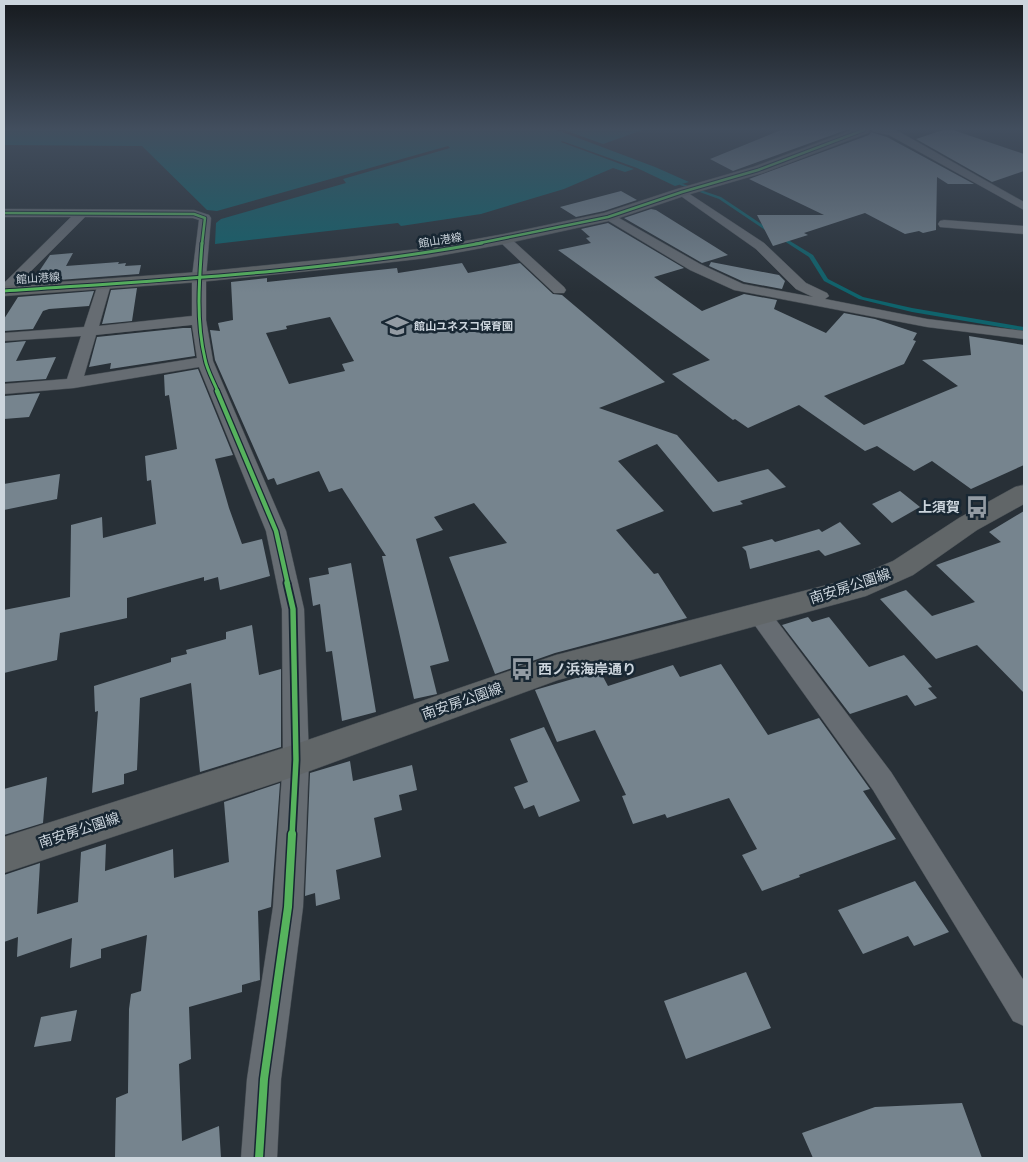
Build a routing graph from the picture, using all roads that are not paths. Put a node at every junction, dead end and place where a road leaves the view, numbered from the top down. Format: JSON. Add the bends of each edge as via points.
{"nodes":[{"id":1,"x":709,"y":184,"type":"edge"},
{"id":2,"x":984,"y":184,"type":"edge"},
{"id":3,"x":684,"y":192,"type":"junction"},
{"id":4,"x":1024,"y":207,"type":"edge"},
{"id":5,"x":4,"y":213,"type":"edge"},
{"id":6,"x":81,"y":214,"type":"junction"},
{"id":7,"x":608,"y":216,"type":"junction"},
{"id":8,"x":944,"y":224,"type":"dead end"},
{"id":9,"x":1024,"y":230,"type":"edge"},
{"id":10,"x":504,"y":240,"type":"junction"},
{"id":11,"x":200,"y":277,"type":"junction"},
{"id":12,"x":104,"y":284,"type":"junction"},
{"id":13,"x":4,"y":290,"type":"edge"},
{"id":14,"x":559,"y":290,"type":"dead end"},
{"id":15,"x":841,"y":305,"type":"junction"},
{"id":16,"x":199,"y":320,"type":"junction"},
{"id":17,"x":89,"y":331,"type":"junction"},
{"id":18,"x":1024,"y":335,"type":"edge"},
{"id":19,"x":4,"y":337,"type":"edge"},
{"id":20,"x":205,"y":361,"type":"junction"},
{"id":21,"x":74,"y":382,"type":"junction"},
{"id":22,"x":4,"y":390,"type":"edge"},
{"id":23,"x":1024,"y":493,"type":"edge"},
{"id":24,"x":759,"y":614,"type":"junction"},
{"id":25,"x":296,"y":760,"type":"junction"},
{"id":26,"x":4,"y":854,"type":"edge"},
{"id":27,"x":1024,"y":1010,"type":"edge"},
{"id":28,"x":259,"y":1158,"type":"edge"}],
"edges":[{"from":1,"to":3,"type":"main road","name":"館山港線"},
{"from":2,"to":4,"type":"street"},
{"from":3,"to":7,"type":"main road","name":"館山港線"},
{"from":3,"to":15,"type":"street","via":[[760,246],[801,286]]},
{"from":5,"to":6,"type":"street"},
{"from":6,"to":11,"type":"street","via":[[194,214],[205,218]]},
{"from":6,"to":13,"type":"street"},
{"from":7,"to":10,"type":"main road","name":"館山港線"},
{"from":7,"to":15,"type":"street","via":[[695,267],[738,287]]},
{"from":8,"to":9,"type":"street"},
{"from":10,"to":11,"type":"main road","name":"館山港線","via":[[427,253]]},
{"from":10,"to":14,"type":"street"},
{"from":11,"to":12,"type":"main road","name":"館山港線"},
{"from":11,"to":16,"type":"street"},
{"from":12,"to":13,"type":"main road","name":"館山港線"},
{"from":12,"to":17,"type":"street"},
{"from":15,"to":18,"type":"street","via":[[927,323]]},
{"from":16,"to":17,"type":"street"},
{"from":16,"to":20,"type":"street"},
{"from":17,"to":19,"type":"street"},
{"from":17,"to":21,"type":"street"},
{"from":20,"to":21,"type":"street"},
{"from":20,"to":25,"type":"street","via":[[278,541],[293,609]]},
{"from":21,"to":22,"type":"street"},
{"from":23,"to":24,"type":"main road","name":"南安房公園線","via":[[968,524],[903,568],[856,588]]},
{"from":24,"to":25,"type":"main road","name":"南安房公園線","via":[[556,668]]},
{"from":24,"to":27,"type":"street","via":[[882,780]]},
{"from":25,"to":26,"type":"main road","name":"南安房公園線"},
{"from":25,"to":28,"type":"street","via":[[288,907],[264,1079]]}]}
